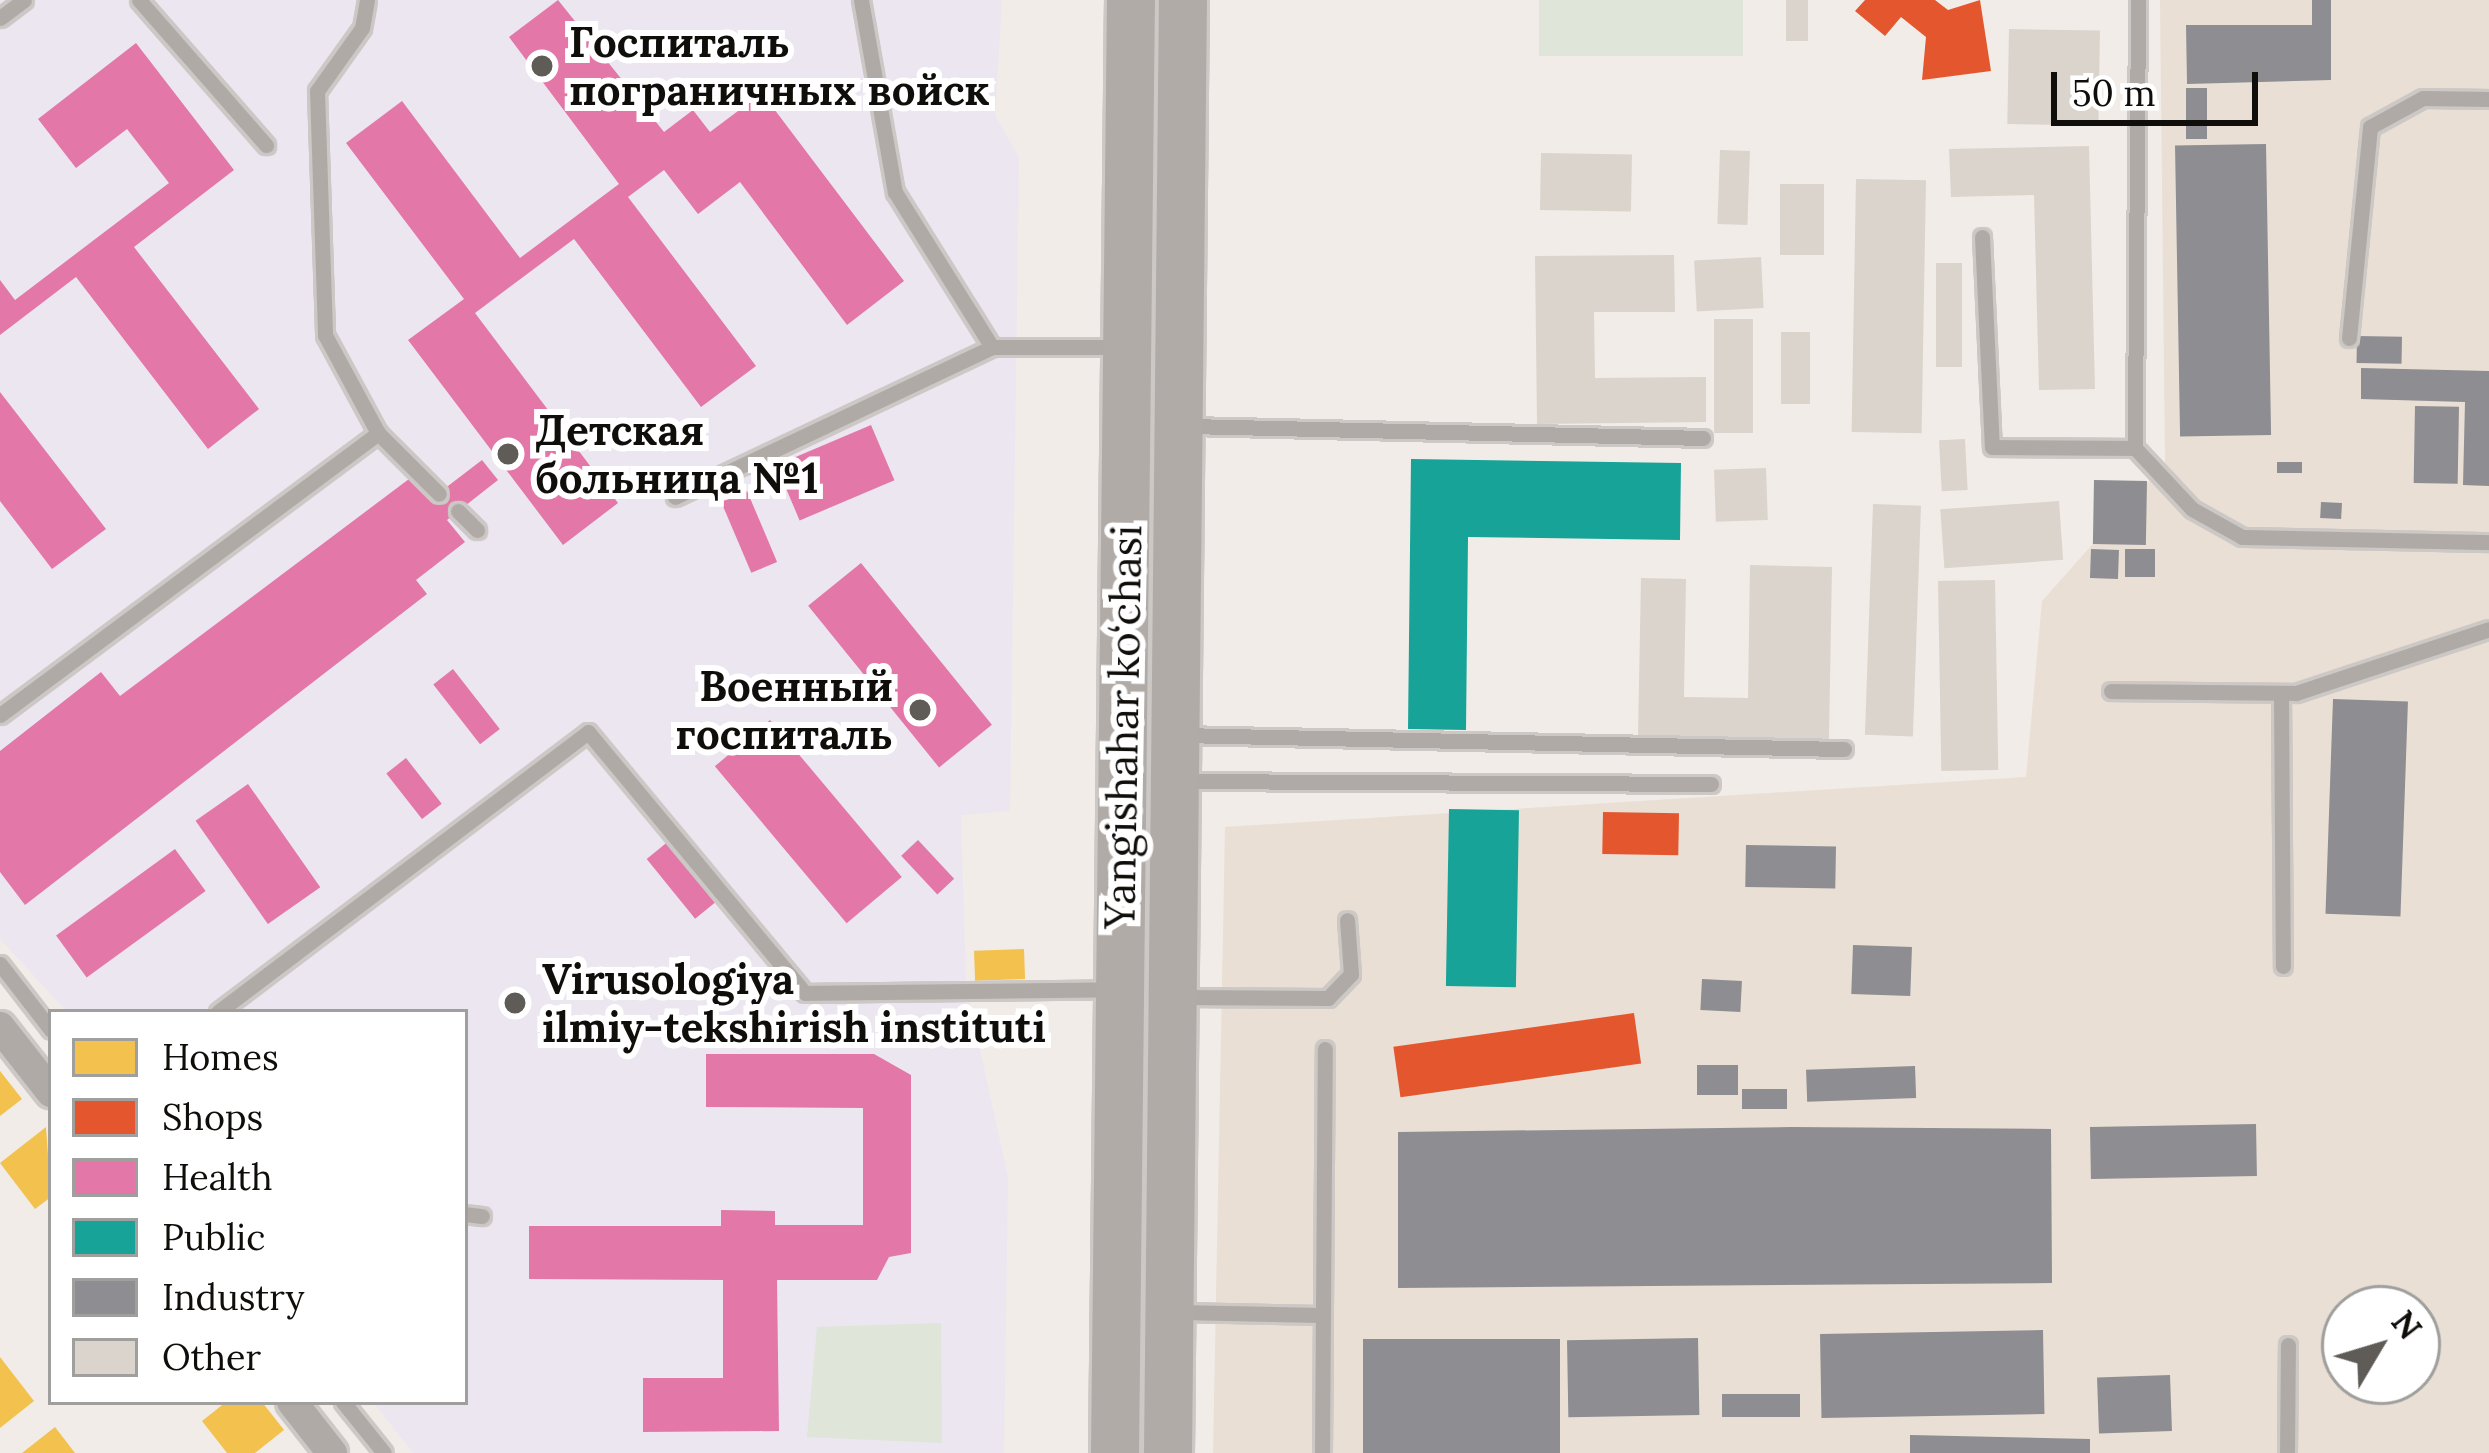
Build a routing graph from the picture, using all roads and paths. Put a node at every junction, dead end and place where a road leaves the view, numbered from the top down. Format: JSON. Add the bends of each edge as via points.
{"nodes":[{"id":1,"x":24,"y":0,"type":"edge"},
{"id":2,"x":139,"y":0,"type":"edge"},
{"id":3,"x":367,"y":0,"type":"edge"},
{"id":4,"x":861,"y":0,"type":"edge"},
{"id":5,"x":1131,"y":0,"type":"edge"},
{"id":6,"x":1183,"y":0,"type":"edge"},
{"id":7,"x":2138,"y":0,"type":"edge"},
{"id":8,"x":0,"y":18,"type":"edge"},
{"id":9,"x":2489,"y":99,"type":"edge"},
{"id":10,"x":266,"y":146,"type":"dead end"},
{"id":11,"x":1982,"y":237,"type":"dead end"},
{"id":12,"x":2350,"y":338,"type":"dead end"},
{"id":13,"x":992,"y":347,"type":"junction"},
{"id":14,"x":1127,"y":347,"type":"junction"},
{"id":15,"x":1179,"y":425,"type":"junction"},
{"id":16,"x":378,"y":434,"type":"junction"},
{"id":17,"x":1702,"y":438,"type":"dead end"},
{"id":18,"x":2135,"y":448,"type":"junction"},
{"id":19,"x":439,"y":494,"type":"dead end"},
{"id":20,"x":675,"y":497,"type":"dead end"},
{"id":21,"x":458,"y":511,"type":"dead end"},
{"id":22,"x":478,"y":530,"type":"dead end"},
{"id":23,"x":2489,"y":542,"type":"edge"},
{"id":24,"x":2489,"y":629,"type":"edge"},
{"id":25,"x":2111,"y":692,"type":"dead end"},
{"id":26,"x":2281,"y":694,"type":"junction"},
{"id":27,"x":0,"y":715,"type":"edge"},
{"id":28,"x":1844,"y":749,"type":"dead end"},
{"id":29,"x":1175,"y":758,"type":"junction"},
{"id":30,"x":1711,"y":784,"type":"dead end"},
{"id":31,"x":1347,"y":920,"type":"dead end"},
{"id":32,"x":1121,"y":924,"type":"junction"},
{"id":33,"x":1174,"y":925,"type":"junction"},
{"id":34,"x":0,"y":964,"type":"edge"},
{"id":35,"x":2283,"y":966,"type":"dead end"},
{"id":36,"x":1120,"y":989,"type":"junction"},
{"id":37,"x":1173,"y":997,"type":"junction"},
{"id":38,"x":222,"y":1009,"type":"edge"},
{"id":39,"x":48,"y":1026,"type":"edge"},
{"id":40,"x":0,"y":1027,"type":"edge"},
{"id":41,"x":1325,"y":1049,"type":"dead end"},
{"id":42,"x":48,"y":1088,"type":"edge"},
{"id":43,"x":1170,"y":1312,"type":"junction"},
{"id":44,"x":1323,"y":1315,"type":"junction"},
{"id":45,"x":2288,"y":1345,"type":"dead end"},
{"id":46,"x":294,"y":1405,"type":"edge"},
{"id":47,"x":346,"y":1405,"type":"edge"},
{"id":48,"x":332,"y":1453,"type":"edge"},
{"id":49,"x":384,"y":1453,"type":"edge"},
{"id":50,"x":1115,"y":1453,"type":"edge"},
{"id":51,"x":1168,"y":1453,"type":"edge"},
{"id":52,"x":1322,"y":1453,"type":"edge"},
{"id":53,"x":2287,"y":1453,"type":"edge"}],
"edges":[{"from":1,"to":8,"type":"lane"},
{"from":2,"to":10,"type":"lane"},
{"from":3,"to":16,"type":"lane","via":[[362,28],[316,91],[311,163],[326,335]]},
{"from":4,"to":13,"type":"lane","via":[[895,193]]},
{"from":5,"to":14,"type":"main road","name":"Yangishahar ko‘chasi"},
{"from":6,"to":15,"type":"main road","name":"Yangishahar ko‘chasi"},
{"from":7,"to":18,"type":"lane"},
{"from":9,"to":12,"type":"lane","via":[[2423,98],[2370,127]]},
{"from":11,"to":18,"type":"lane","via":[[1992,446]]},
{"from":13,"to":14,"type":"lane"},
{"from":13,"to":20,"type":"lane"},
{"from":14,"to":32,"type":"main road","name":"Yangishahar ko‘chasi"},
{"from":15,"to":17,"type":"lane"},
{"from":15,"to":29,"type":"main road","name":"Yangishahar ko‘chasi"},
{"from":16,"to":19,"type":"lane"},
{"from":16,"to":27,"type":"lane"},
{"from":18,"to":23,"type":"lane","via":[[2192,509],[2242,537]]},
{"from":21,"to":22,"type":"lane"},
{"from":24,"to":26,"type":"lane"},
{"from":25,"to":26,"type":"lane"},
{"from":26,"to":35,"type":"lane"},
{"from":28,"to":29,"type":"lane"},
{"from":29,"to":30,"type":"lane"},
{"from":29,"to":33,"type":"main road","name":"Yangishahar ko‘chasi"},
{"from":31,"to":37,"type":"lane","via":[[1351,974],[1328,998]]},
{"from":32,"to":33,"type":"main road","via":[[1149,910]]},
{"from":32,"to":36,"type":"main road","name":"Yangishahar ko‘chasi"},
{"from":33,"to":37,"type":"main road","name":"Yangishahar ko‘chasi"},
{"from":34,"to":39,"type":"lane"},
{"from":36,"to":38,"type":"lane","via":[[806,993],[588,732]]},
{"from":36,"to":50,"type":"main road","name":"Yangishahar ko‘chasi"},
{"from":37,"to":43,"type":"main road","name":"Yangishahar ko‘chasi"},
{"from":40,"to":42,"type":"street"},
{"from":41,"to":44,"type":"lane"},
{"from":43,"to":44,"type":"lane"},
{"from":43,"to":51,"type":"main road","name":"Yangishahar ko‘chasi"},
{"from":44,"to":52,"type":"lane"},
{"from":45,"to":53,"type":"lane"},
{"from":46,"to":48,"type":"street"},
{"from":47,"to":49,"type":"lane"}]}
